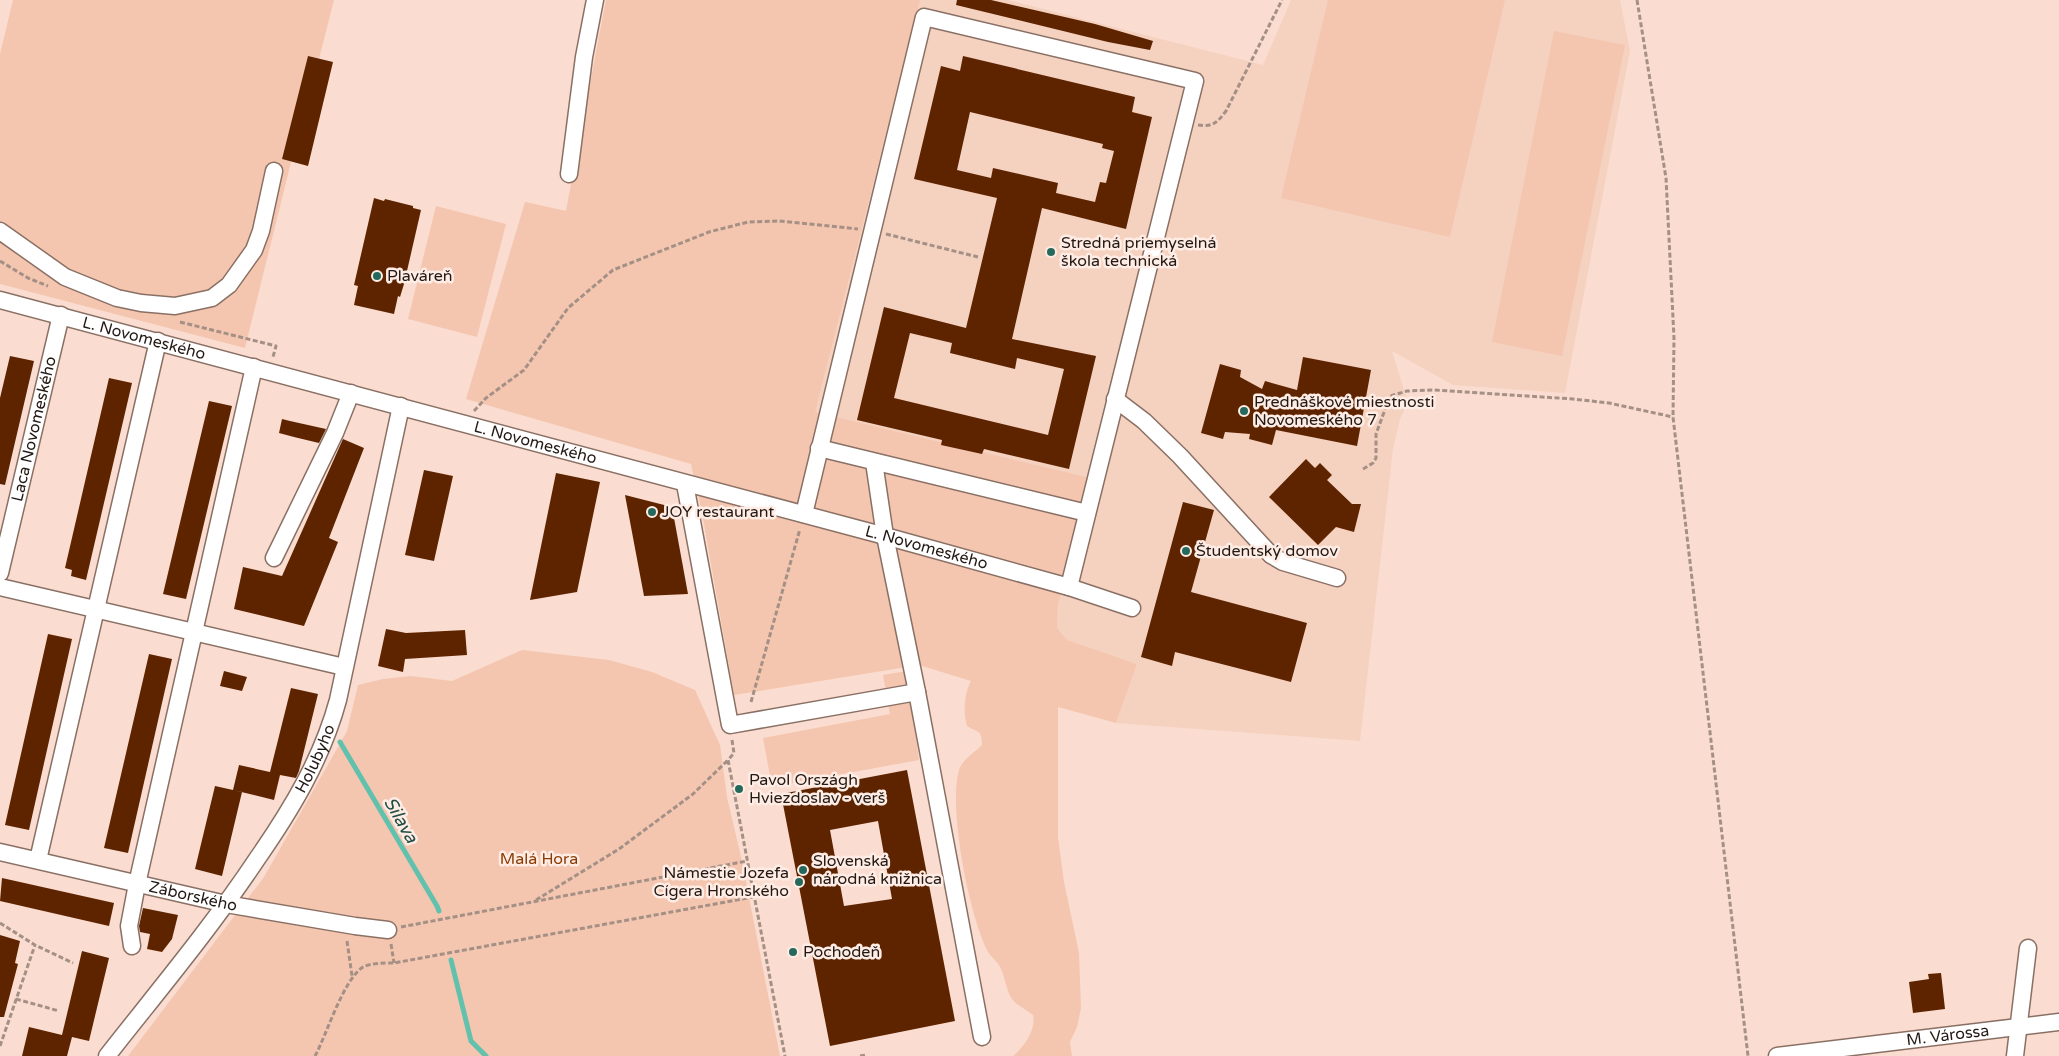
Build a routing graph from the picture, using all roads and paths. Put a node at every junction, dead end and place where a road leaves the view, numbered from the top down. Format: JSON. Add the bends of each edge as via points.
{"nodes":[{"id":1,"x":595,"y":0,"type":"edge"},
{"id":2,"x":1282,"y":0,"type":"edge"},
{"id":3,"x":1637,"y":0,"type":"edge"},
{"id":4,"x":1184,"y":123,"type":"junction"},
{"id":5,"x":274,"y":171,"type":"dead end"},
{"id":6,"x":569,"y":174,"type":"dead end"},
{"id":7,"x":779,"y":222,"type":"dead end"},
{"id":8,"x":0,"y":231,"type":"edge"},
{"id":9,"x":0,"y":300,"type":"edge"},
{"id":10,"x":61,"y":315,"type":"junction"},
{"id":11,"x":158,"y":341,"type":"junction"},
{"id":12,"x":254,"y":367,"type":"junction"},
{"id":13,"x":351,"y":393,"type":"junction"},
{"id":14,"x":1115,"y":399,"type":"junction"},
{"id":15,"x":401,"y":406,"type":"junction"},
{"id":16,"x":472,"y":414,"type":"dead end"},
{"id":17,"x":1672,"y":417,"type":"junction"},
{"id":18,"x":819,"y":448,"type":"junction"},
{"id":19,"x":874,"y":462,"type":"junction"},
{"id":20,"x":1363,"y":470,"type":"dead end"},
{"id":21,"x":685,"y":484,"type":"junction"},
{"id":22,"x":1087,"y":513,"type":"junction"},
{"id":23,"x":804,"y":514,"type":"junction"},
{"id":24,"x":885,"y":536,"type":"junction"},
{"id":25,"x":274,"y":558,"type":"dead end"},
{"id":26,"x":0,"y":573,"type":"edge"},
{"id":27,"x":1337,"y":578,"type":"dead end"},
{"id":28,"x":0,"y":587,"type":"edge"},
{"id":29,"x":1069,"y":587,"type":"junction"},
{"id":30,"x":1132,"y":608,"type":"dead end"},
{"id":31,"x":96,"y":609,"type":"junction"},
{"id":32,"x":193,"y":632,"type":"junction"},
{"id":33,"x":344,"y":667,"type":"junction"},
{"id":34,"x":917,"y":692,"type":"junction"},
{"id":35,"x":751,"y":702,"type":"dead end"},
{"id":36,"x":730,"y":725,"type":"junction"},
{"id":37,"x":728,"y":760,"type":"junction"},
{"id":38,"x":0,"y":852,"type":"edge"},
{"id":39,"x":38,"y":860,"type":"junction"},
{"id":40,"x":747,"y":862,"type":"junction"},
{"id":41,"x":137,"y":884,"type":"junction"},
{"id":42,"x":753,"y":897,"type":"junction"},
{"id":43,"x":533,"y":902,"type":"junction"},
{"id":44,"x":226,"y":904,"type":"junction"},
{"id":45,"x":0,"y":923,"type":"edge"},
{"id":46,"x":344,"y":924,"type":"junction"},
{"id":47,"x":388,"y":930,"type":"joint"},
{"id":48,"x":35,"y":945,"type":"junction"},
{"id":49,"x":132,"y":946,"type":"dead end"},
{"id":50,"x":2028,"y":948,"type":"dead end"},
{"id":51,"x":73,"y":963,"type":"dead end"},
{"id":52,"x":352,"y":977,"type":"junction"},
{"id":53,"x":16,"y":999,"type":"junction"},
{"id":54,"x":59,"y":1011,"type":"dead end"},
{"id":55,"x":2059,"y":1022,"type":"edge"},
{"id":56,"x":2019,"y":1026,"type":"junction"},
{"id":57,"x":982,"y":1037,"type":"dead end"},
{"id":58,"x":0,"y":1046,"type":"edge"},
{"id":59,"x":317,"y":1055,"type":"edge"},
{"id":60,"x":867,"y":1055,"type":"dead end"},
{"id":61,"x":107,"y":1056,"type":"edge"},
{"id":62,"x":785,"y":1056,"type":"edge"},
{"id":63,"x":860,"y":1056,"type":"edge"},
{"id":64,"x":1748,"y":1056,"type":"edge"},
{"id":65,"x":1777,"y":1056,"type":"edge"},
{"id":66,"x":2015,"y":1056,"type":"edge"}],
"edges":[{"from":1,"to":6,"type":"street"},
{"from":2,"to":4,"type":"path","via":[[1217,124]]},
{"from":3,"to":17,"type":"path","via":[[1666,178],[1674,338]]},
{"from":4,"to":14,"type":"street"},
{"from":4,"to":18,"type":"street","via":[[1195,81],[924,17]]},
{"from":5,"to":8,"type":"street","via":[[254,250],[229,284],[212,298],[175,306],[117,298],[65,277]]},
{"from":7,"to":16,"type":"path","via":[[748,222],[709,232],[613,270],[568,308],[524,370],[486,398]]},
{"from":9,"to":10,"type":"street","name":"L. Novomeského"},
{"from":10,"to":11,"type":"street","name":"L. Novomeského"},
{"from":10,"to":26,"type":"street","name":"Laca Novomeského"},
{"from":11,"to":12,"type":"street","name":"L. Novomeského"},
{"from":11,"to":31,"type":"street"},
{"from":12,"to":13,"type":"street","name":"L. Novomeského"},
{"from":12,"to":32,"type":"street"},
{"from":13,"to":15,"type":"street","name":"L. Novomeského"},
{"from":13,"to":25,"type":"street"},
{"from":14,"to":22,"type":"street"},
{"from":14,"to":27,"type":"street","via":[[1144,421],[1180,456],[1271,555],[1283,562]]},
{"from":15,"to":21,"type":"street","name":"L. Novomeského"},
{"from":15,"to":33,"type":"street","name":"Holubyho"},
{"from":17,"to":20,"type":"path","via":[[1573,398],[1407,391],[1390,396],[1376,434],[1376,458]]},
{"from":17,"to":64,"type":"path"},
{"from":18,"to":19,"type":"street"},
{"from":18,"to":23,"type":"street"},
{"from":19,"to":22,"type":"street"},
{"from":19,"to":24,"type":"street"},
{"from":21,"to":23,"type":"street","name":"L. Novomeského"},
{"from":21,"to":36,"type":"street"},
{"from":22,"to":29,"type":"street"},
{"from":23,"to":24,"type":"street","name":"L. Novomeského"},
{"from":23,"to":35,"type":"path"},
{"from":24,"to":29,"type":"street","name":"L. Novomeského"},
{"from":24,"to":34,"type":"street"},
{"from":28,"to":31,"type":"street"},
{"from":29,"to":30,"type":"street","name":"L. Novomeského"},
{"from":31,"to":32,"type":"street"},
{"from":31,"to":39,"type":"street"},
{"from":32,"to":33,"type":"street"},
{"from":32,"to":41,"type":"street"},
{"from":33,"to":44,"type":"street","name":"Holubyho","via":[[334,715],[321,750],[279,828]]},
{"from":34,"to":36,"type":"street"},
{"from":34,"to":57,"type":"street"},
{"from":36,"to":37,"type":"path","via":[[734,754]]},
{"from":37,"to":40,"type":"path"},
{"from":37,"to":43,"type":"path","via":[[693,794],[619,849]]},
{"from":38,"to":39,"type":"street","name":"Záborského"},
{"from":39,"to":41,"type":"street","name":"Záborského"},
{"from":40,"to":42,"type":"path"},
{"from":40,"to":43,"type":"path"},
{"from":41,"to":44,"type":"street","name":"Záborského"},
{"from":41,"to":49,"type":"street","via":[[129,926]]},
{"from":42,"to":52,"type":"path","via":[[364,966]]},
{"from":42,"to":62,"type":"path"},
{"from":43,"to":47,"type":"path"},
{"from":44,"to":46,"type":"street","name":"Záborského"},
{"from":44,"to":61,"type":"street","name":"Holubyho"},
{"from":45,"to":48,"type":"path"},
{"from":46,"to":47,"type":"street","name":"Záborského"},
{"from":46,"to":52,"type":"path"},
{"from":48,"to":51,"type":"path"},
{"from":48,"to":53,"type":"path"},
{"from":50,"to":56,"type":"street"},
{"from":52,"to":59,"type":"path"},
{"from":53,"to":54,"type":"path"},
{"from":53,"to":58,"type":"path"},
{"from":55,"to":56,"type":"street","name":"M. Várossa"},
{"from":56,"to":65,"type":"street","name":"M. Várossa"},
{"from":56,"to":66,"type":"street"},
{"from":60,"to":63,"type":"path"}]}
